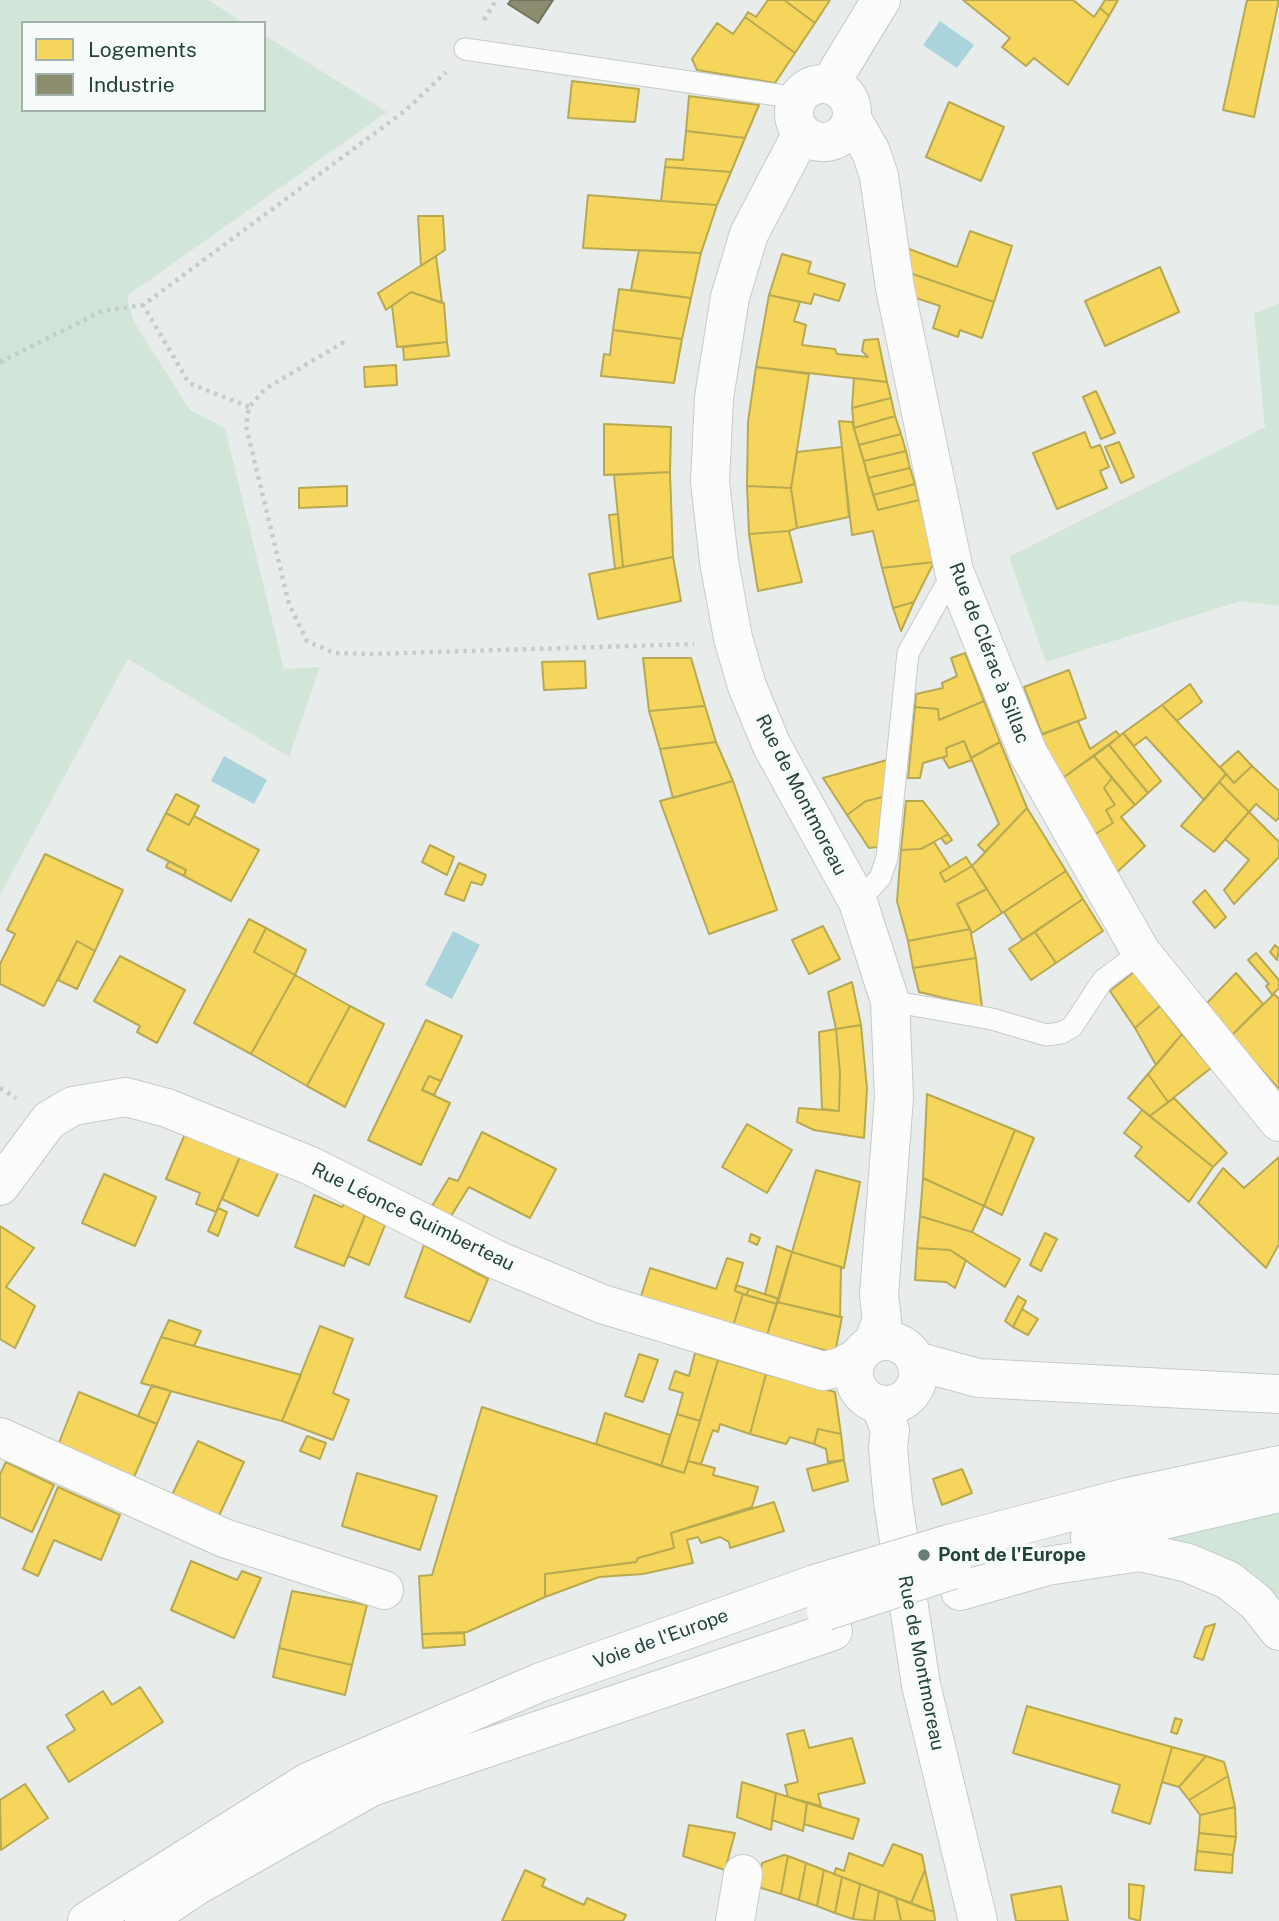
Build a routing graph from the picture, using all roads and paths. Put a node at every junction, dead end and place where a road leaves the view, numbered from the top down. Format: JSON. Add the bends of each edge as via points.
{"nodes":[{"id":1,"x":496,"y":0,"type":"edge"},
{"id":2,"x":881,"y":0,"type":"edge"},
{"id":3,"x":465,"y":49,"type":"junction"},
{"id":4,"x":810,"y":105,"type":"junction"},
{"id":5,"x":852,"y":119,"type":"junction"},
{"id":6,"x":143,"y":305,"type":"junction"},
{"id":7,"x":344,"y":342,"type":"dead end"},
{"id":8,"x":0,"y":362,"type":"edge"},
{"id":9,"x":249,"y":407,"type":"junction"},
{"id":10,"x":954,"y":571,"type":"junction"},
{"id":11,"x":733,"y":638,"type":"junction"},
{"id":12,"x":858,"y":902,"type":"junction"},
{"id":13,"x":1141,"y":952,"type":"junction"},
{"id":14,"x":890,"y":1001,"type":"junction"},
{"id":15,"x":1279,"y":1122,"type":"edge"},
{"id":16,"x":0,"y":1186,"type":"edge"},
{"id":17,"x":865,"y":1351,"type":"junction"},
{"id":18,"x":916,"y":1361,"type":"junction"},
{"id":19,"x":1279,"y":1394,"type":"edge"},
{"id":20,"x":880,"y":1404,"type":"junction"},
{"id":21,"x":0,"y":1437,"type":"edge"},
{"id":22,"x":1279,"y":1465,"type":"edge"},
{"id":23,"x":1279,"y":1493,"type":"edge"},
{"id":24,"x":953,"y":1568,"type":"junction"},
{"id":25,"x":384,"y":1590,"type":"dead end"},
{"id":26,"x":825,"y":1609,"type":"junction"},
{"id":27,"x":1279,"y":1631,"type":"edge"},
{"id":28,"x":743,"y":1874,"type":"dead end"},
{"id":29,"x":87,"y":1921,"type":"edge"},
{"id":30,"x":144,"y":1921,"type":"edge"},
{"id":31,"x":735,"y":1921,"type":"edge"},
{"id":32,"x":978,"y":1921,"type":"edge"}],
"edges":[{"from":1,"to":3,"type":"path"},
{"from":2,"to":4,"type":"main road","name":"Rue de Montmoreau"},
{"from":3,"to":4,"type":"lane"},
{"from":3,"to":6,"type":"path","via":[[406,110]]},
{"from":4,"to":5,"type":"main road","via":[[845,94]]},
{"from":4,"to":5,"type":"main road","via":[[817,141],[843,135]]},
{"from":4,"to":11,"type":"main road","name":"Rue de Montmoreau","via":[[749,234],[730,297],[718,367],[710,482]]},
{"from":5,"to":10,"type":"main road","name":"Rue de Clérac à Sillac","via":[[879,176],[895,288]]},
{"from":6,"to":8,"type":"path","via":[[102,311]]},
{"from":6,"to":9,"type":"path","via":[[189,383]]},
{"from":7,"to":9,"type":"path","via":[[265,389]]},
{"from":9,"to":11,"type":"path","via":[[246,426],[289,604],[307,640],[334,653],[697,644]]},
{"from":10,"to":12,"type":"lane","via":[[908,653],[887,858],[880,878]]},
{"from":10,"to":13,"type":"main road","name":"Rue de Clérac à Sillac","via":[[1028,753]]},
{"from":11,"to":12,"type":"main road","name":"Rue de Montmoreau","via":[[772,746]]},
{"from":12,"to":14,"type":"main road","name":"Rue de Montmoreau"},
{"from":13,"to":14,"type":"lane","via":[[1103,980],[1072,1027],[1061,1033],[1046,1035],[992,1019]]},
{"from":13,"to":15,"type":"main road","name":"Rue de Clérac à Sillac"},
{"from":14,"to":17,"type":"main road","name":"Rue de Montmoreau","via":[[894,1097],[879,1295],[882,1320]]},
{"from":16,"to":17,"type":"main road","name":"Rue Léonce Guimberteau","via":[[49,1120],[74,1106],[126,1097],[167,1108],[311,1166],[497,1260],[613,1308],[823,1371],[840,1367]]},
{"from":17,"to":18,"type":"main road","via":[[883,1341],[903,1345]]},
{"from":17,"to":20,"type":"main road","via":[[854,1378],[863,1395]]},
{"from":18,"to":19,"type":"main road","via":[[978,1378]]},
{"from":18,"to":20,"type":"main road","via":[[914,1389],[899,1402]]},
{"from":20,"to":32,"type":"main road","name":"Rue de Montmoreau","via":[[890,1430],[893,1502],[921,1685]]},
{"from":21,"to":25,"type":"main road","via":[[224,1538]]},
{"from":22,"to":24,"type":"main road","name":"Voie de l'Europe","via":[[1128,1497]]},
{"from":23,"to":24,"type":"main road"},
{"from":24,"to":26,"type":"main road","name":"Voie de l'Europe","bridge":true},
{"from":24,"to":27,"type":"main road","via":[[1047,1566],[1140,1552],[1188,1563],[1228,1580],[1256,1602]]},
{"from":26,"to":29,"type":"main road","name":"Voie de l'Europe","via":[[541,1682],[308,1782]]},
{"from":26,"to":30,"type":"main road","name":"Voie de l'Europe","via":[[603,1687],[371,1787],[196,1886]]},
{"from":28,"to":31,"type":"main road"}]}
